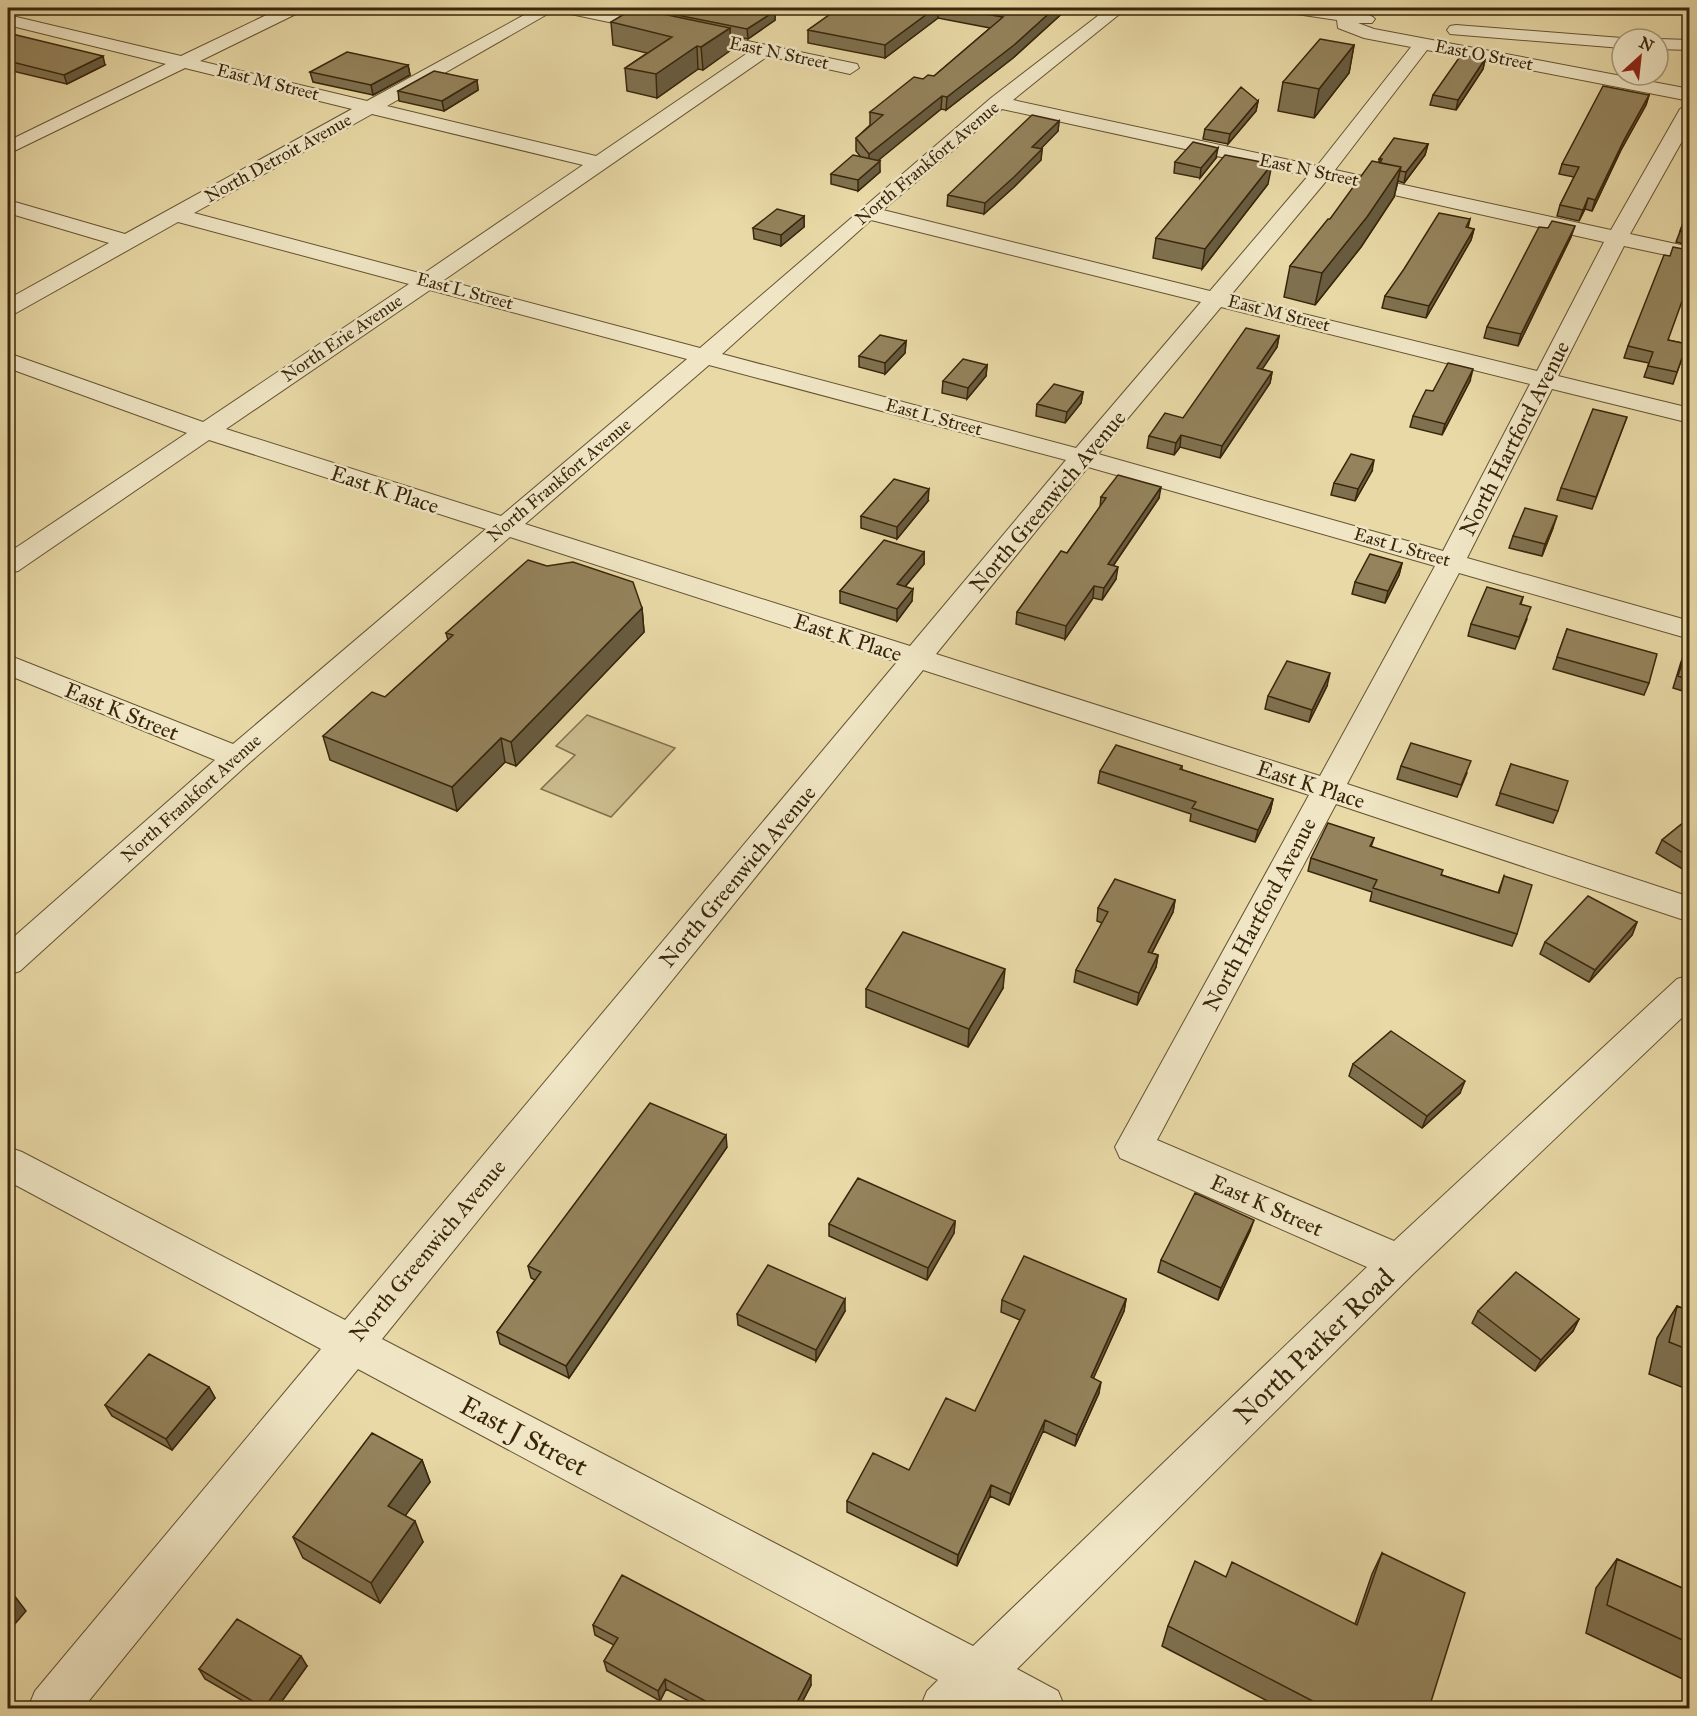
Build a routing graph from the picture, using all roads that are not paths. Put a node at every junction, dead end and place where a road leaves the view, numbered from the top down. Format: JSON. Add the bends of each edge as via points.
{"nodes":[{"id":1,"x":27,"y":8,"type":"edge"},
{"id":2,"x":294,"y":8,"type":"edge"},
{"id":3,"x":549,"y":8,"type":"edge"},
{"id":4,"x":566,"y":8,"type":"edge"},
{"id":5,"x":1118,"y":8,"type":"edge"},
{"id":6,"x":1290,"y":8,"type":"edge"},
{"id":7,"x":8,"y":18,"type":"edge"},
{"id":8,"x":682,"y":32,"type":"edge"},
{"id":9,"x":1428,"y":33,"type":"junction"},
{"id":10,"x":729,"y":42,"type":"edge"},
{"id":11,"x":1610,"y":42,"type":"edge"},
{"id":12,"x":1670,"y":44,"type":"edge"},
{"id":13,"x":1689,"y":45,"type":"edge"},
{"id":14,"x":764,"y":50,"type":"junction"},
{"id":15,"x":185,"y":61,"type":"junction"},
{"id":16,"x":850,"y":68,"type":"dead end"},
{"id":17,"x":1689,"y":95,"type":"edge"},
{"id":18,"x":998,"y":102,"type":"junction"},
{"id":19,"x":370,"y":107,"type":"junction"},
{"id":20,"x":1689,"y":109,"type":"edge"},
{"id":21,"x":8,"y":147,"type":"edge"},
{"id":22,"x":599,"y":163,"type":"junction"},
{"id":23,"x":1322,"y":173,"type":"junction"},
{"id":24,"x":8,"y":206,"type":"edge"},
{"id":25,"x":867,"y":213,"type":"junction"},
{"id":26,"x":176,"y":215,"type":"junction"},
{"id":27,"x":1617,"y":238,"type":"junction"},
{"id":28,"x":128,"y":242,"type":"junction"},
{"id":29,"x":1689,"y":254,"type":"edge"},
{"id":30,"x":428,"y":281,"type":"junction"},
{"id":31,"x":1218,"y":298,"type":"junction"},
{"id":32,"x":8,"y":308,"type":"edge"},
{"id":33,"x":705,"y":356,"type":"junction"},
{"id":34,"x":8,"y":360,"type":"edge"},
{"id":35,"x":1544,"y":379,"type":"junction"},
{"id":36,"x":1689,"y":416,"type":"edge"},
{"id":37,"x":203,"y":430,"type":"junction"},
{"id":38,"x":1082,"y":457,"type":"junction"},
{"id":39,"x":503,"y":527,"type":"junction"},
{"id":40,"x":1452,"y":561,"type":"junction"},
{"id":41,"x":8,"y":565,"type":"edge"},
{"id":42,"x":1689,"y":630,"type":"edge"},
{"id":43,"x":917,"y":660,"type":"junction"},
{"id":44,"x":8,"y":664,"type":"edge"},
{"id":45,"x":237,"y":757,"type":"junction"},
{"id":46,"x":1326,"y":789,"type":"junction"},
{"id":47,"x":1689,"y":910,"type":"edge"},
{"id":48,"x":8,"y":962,"type":"edge"},
{"id":49,"x":1689,"y":988,"type":"edge"},
{"id":50,"x":1134,"y":1147,"type":"joint"},
{"id":51,"x":8,"y":1163,"type":"edge"},
{"id":52,"x":1399,"y":1262,"type":"junction"},
{"id":53,"x":350,"y":1344,"type":"junction"},
{"id":54,"x":978,"y":1676,"type":"junction"},
{"id":55,"x":52,"y":1708,"type":"edge"},
{"id":56,"x":944,"y":1708,"type":"edge"},
{"id":57,"x":1041,"y":1708,"type":"edge"}],
"edges":[{"from":1,"to":7,"type":"street"},
{"from":2,"to":15,"type":"street"},
{"from":3,"to":19,"type":"street","name":"North Detroit Avenue"},
{"from":4,"to":8,"type":"street"},
{"from":5,"to":18,"type":"street","name":"North Frankfort Avenue"},
{"from":6,"to":9,"type":"street","name":"East O Street","via":[[1347,16],[1344,24],[1357,31]]},
{"from":7,"to":15,"type":"street","name":"East M Street"},
{"from":9,"to":11,"type":"street"},
{"from":9,"to":17,"type":"street","name":"East O Street"},
{"from":9,"to":23,"type":"street","name":"North Greenwich Avenue"},
{"from":10,"to":14,"type":"street","name":"East N Street"},
{"from":12,"to":13,"type":"street"},
{"from":14,"to":16,"type":"street","name":"East N Street"},
{"from":14,"to":22,"type":"street","name":"North Erie Avenue"},
{"from":15,"to":19,"type":"street","name":"East M Street"},
{"from":15,"to":21,"type":"street"},
{"from":18,"to":23,"type":"street","name":"East N Street"},
{"from":18,"to":25,"type":"street","name":"North Frankfort Avenue"},
{"from":19,"to":22,"type":"street","name":"East M Street"},
{"from":19,"to":26,"type":"street","name":"North Detroit Avenue"},
{"from":20,"to":27,"type":"street","name":"North Hartford Avenue"},
{"from":22,"to":30,"type":"street","name":"North Erie Avenue"},
{"from":23,"to":27,"type":"street","name":"East N Street"},
{"from":23,"to":31,"type":"street","name":"North Greenwich Avenue"},
{"from":24,"to":28,"type":"street"},
{"from":25,"to":31,"type":"street","name":"East M Street"},
{"from":25,"to":33,"type":"street","name":"North Frankfort Avenue"},
{"from":26,"to":28,"type":"street","name":"North Detroit Avenue"},
{"from":26,"to":30,"type":"street","name":"East L Street"},
{"from":27,"to":29,"type":"street","name":"East N Street"},
{"from":27,"to":35,"type":"street","name":"North Hartford Avenue"},
{"from":28,"to":32,"type":"street","name":"North Detroit Avenue"},
{"from":30,"to":33,"type":"street","name":"East L Street"},
{"from":30,"to":37,"type":"street","name":"North Erie Avenue"},
{"from":31,"to":35,"type":"street","name":"East M Street"},
{"from":31,"to":38,"type":"street","name":"North Greenwich Avenue"},
{"from":33,"to":38,"type":"street","name":"East L Street"},
{"from":33,"to":39,"type":"street","name":"North Frankfort Avenue"},
{"from":34,"to":37,"type":"street","name":"East K Place"},
{"from":35,"to":36,"type":"street","name":"East M Street"},
{"from":35,"to":40,"type":"street","name":"North Hartford Avenue"},
{"from":37,"to":39,"type":"street","name":"East K Place"},
{"from":37,"to":41,"type":"street","name":"North Erie Avenue"},
{"from":38,"to":40,"type":"street","name":"East L Street"},
{"from":38,"to":43,"type":"street","name":"North Greenwich Avenue"},
{"from":39,"to":43,"type":"street","name":"East K Place"},
{"from":39,"to":45,"type":"street","name":"North Frankfort Avenue"},
{"from":40,"to":42,"type":"street","name":"East L Street"},
{"from":40,"to":46,"type":"street","name":"North Hartford Avenue"},
{"from":43,"to":46,"type":"street","name":"East K Place"},
{"from":43,"to":53,"type":"street","name":"North Greenwich Avenue"},
{"from":44,"to":45,"type":"street","name":"East K Street"},
{"from":45,"to":48,"type":"street","name":"North Frankfort Avenue"},
{"from":46,"to":47,"type":"street","name":"East K Place"},
{"from":46,"to":50,"type":"street","name":"North Hartford Avenue"},
{"from":49,"to":52,"type":"street","name":"North Parker Road"},
{"from":50,"to":52,"type":"street","name":"East K Street"},
{"from":51,"to":53,"type":"street","name":"East J Street"},
{"from":52,"to":54,"type":"street","name":"North Parker Road"},
{"from":53,"to":54,"type":"street","name":"East J Street"},
{"from":53,"to":55,"type":"street","name":"North Greenwich Avenue"},
{"from":54,"to":56,"type":"street","name":"North Parker Road"},
{"from":54,"to":57,"type":"street","name":"East J Street"}]}
